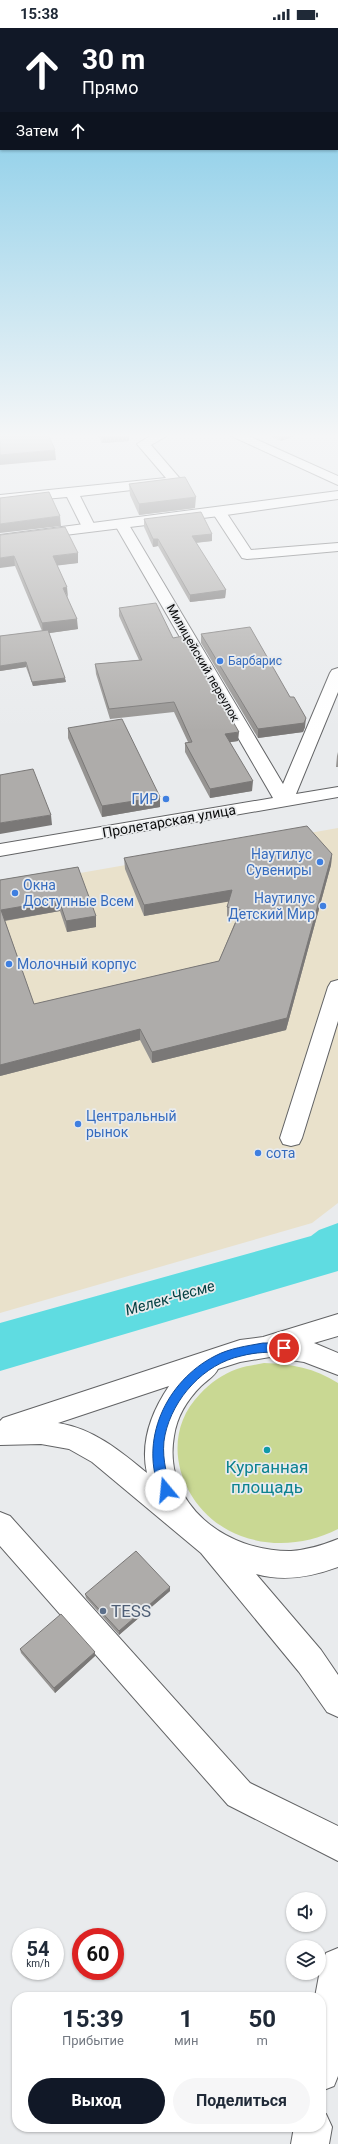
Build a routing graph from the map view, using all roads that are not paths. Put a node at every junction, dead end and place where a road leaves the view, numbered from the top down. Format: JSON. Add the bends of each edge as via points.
{"nodes":[{"id":1,"x":51,"y":533,"type":"edge"},
{"id":2,"x":127,"y":533,"type":"edge"},
{"id":3,"x":233,"y":533,"type":"edge"},
{"id":4,"x":0,"y":539,"type":"edge"},
{"id":5,"x":338,"y":547,"type":"edge"},
{"id":6,"x":338,"y":673,"type":"edge"},
{"id":7,"x":338,"y":792,"type":"edge"},
{"id":8,"x":284,"y":801,"type":"junction"},
{"id":9,"x":0,"y":850,"type":"edge"},
{"id":10,"x":338,"y":987,"type":"edge"},
{"id":11,"x":291,"y":1138,"type":"dead end"},
{"id":12,"x":338,"y":1325,"type":"edge"},
{"id":13,"x":263,"y":1348,"type":"junction"},
{"id":14,"x":219,"y":1359,"type":"junction"},
{"id":15,"x":338,"y":1364,"type":"edge"},
{"id":16,"x":0,"y":1432,"type":"edge"},
{"id":17,"x":183,"y":1519,"type":"junction"},
{"id":18,"x":0,"y":1525,"type":"edge"},
{"id":19,"x":211,"y":1543,"type":"junction"},
{"id":20,"x":338,"y":1553,"type":"edge"},
{"id":21,"x":338,"y":1701,"type":"edge"},
{"id":22,"x":338,"y":1844,"type":"edge"},
{"id":23,"x":338,"y":1965,"type":"edge"},
{"id":24,"x":326,"y":2041,"type":"edge"},
{"id":25,"x":311,"y":2132,"type":"edge"},
{"id":26,"x":310,"y":2144,"type":"edge"}],
"edges":[{"from":1,"to":4,"type":"main road"},
{"from":2,"to":8,"type":"main road","name":"Милицейский переулок"},
{"from":3,"to":5,"type":"main road","via":[[247,555]]},
{"from":6,"to":8,"type":"main road"},
{"from":7,"to":8,"type":"main road","name":"Пролетарская улица"},
{"from":8,"to":9,"type":"main road","name":"Пролетарская улица"},
{"from":10,"to":11,"type":"main road"},
{"from":12,"to":13,"type":"main road"},
{"from":13,"to":14,"type":"main road","via":[[240,1351]]},
{"from":13,"to":15,"type":"main road","via":[[305,1351]]},
{"from":14,"to":16,"type":"main road"},
{"from":14,"to":17,"type":"main road","via":[[190,1378],[169,1405],[159,1436],[160,1470],[166,1490]]},
{"from":16,"to":17,"type":"main road","via":[[41,1432],[74,1438],[102,1453]]},
{"from":17,"to":19,"type":"main road"},
{"from":18,"to":22,"type":"main road","via":[[239,1794]]},
{"from":19,"to":20,"type":"main road","via":[[245,1559],[282,1565],[320,1561]]},
{"from":19,"to":21,"type":"main road","via":[[310,1661]]},
{"from":23,"to":24,"type":"main road"},
{"from":25,"to":26,"type":"main road"}]}
